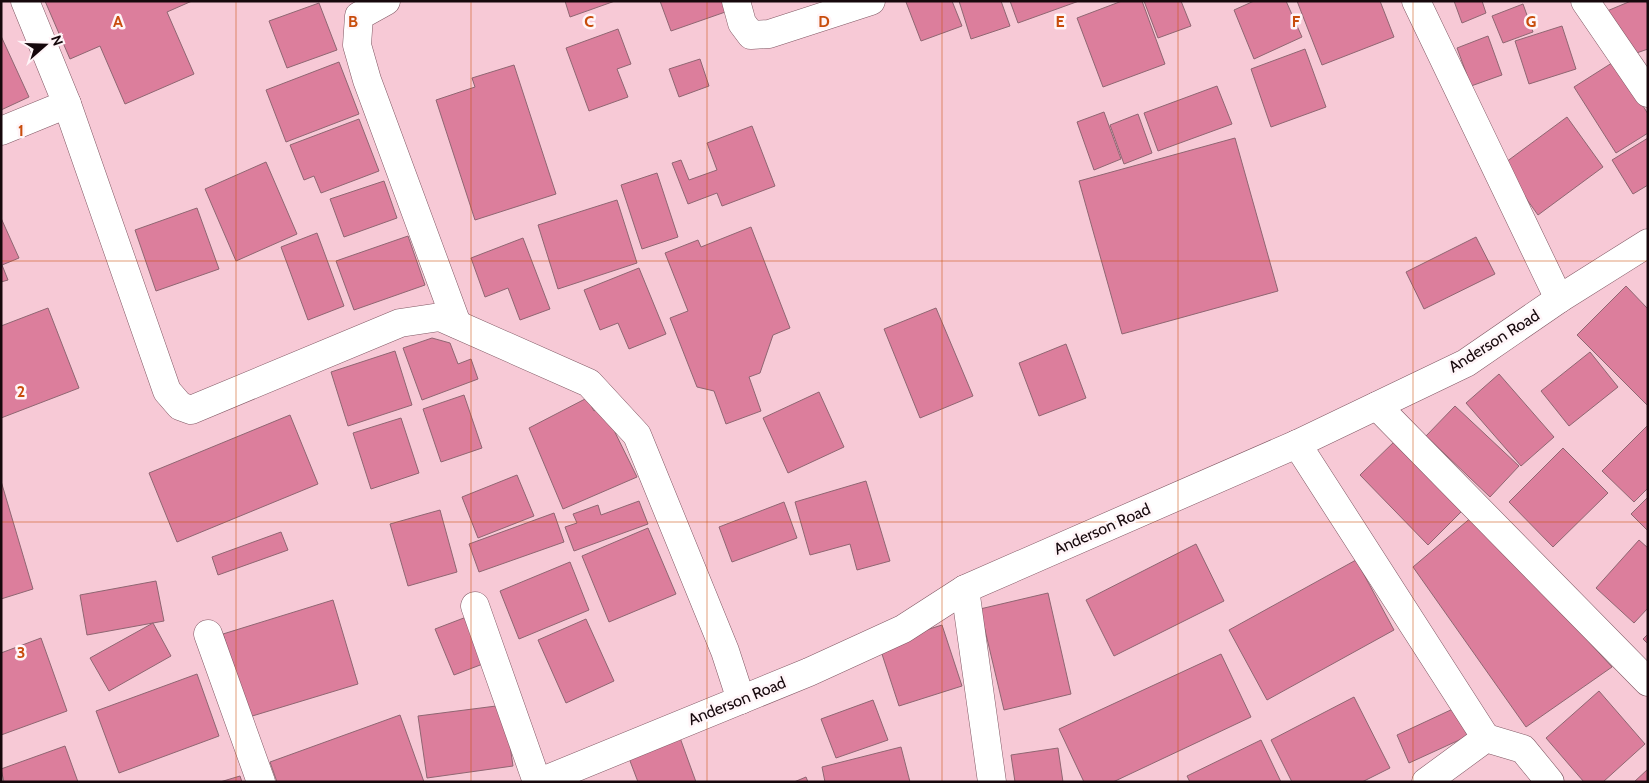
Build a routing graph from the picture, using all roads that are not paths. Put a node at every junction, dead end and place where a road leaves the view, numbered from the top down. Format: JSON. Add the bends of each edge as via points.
{"nodes":[{"id":1,"x":25,"y":1,"type":"edge"},
{"id":2,"x":386,"y":1,"type":"edge"},
{"id":3,"x":871,"y":1,"type":"edge"},
{"id":4,"x":1416,"y":1,"type":"edge"},
{"id":5,"x":1585,"y":1,"type":"edge"},
{"id":6,"x":739,"y":12,"type":"edge"},
{"id":7,"x":1648,"y":93,"type":"edge"},
{"id":8,"x":67,"y":104,"type":"junction"},
{"id":9,"x":1,"y":130,"type":"edge"},
{"id":10,"x":1646,"y":247,"type":"edge"},
{"id":11,"x":1559,"y":299,"type":"junction"},
{"id":12,"x":457,"y":324,"type":"junction"},
{"id":13,"x":1377,"y":406,"type":"junction"},
{"id":14,"x":1297,"y":444,"type":"junction"},
{"id":15,"x":965,"y":589,"type":"junction"},
{"id":16,"x":475,"y":606,"type":"dead end"},
{"id":17,"x":208,"y":634,"type":"dead end"},
{"id":18,"x":1648,"y":682,"type":"edge"},
{"id":19,"x":740,"y":700,"type":"junction"},
{"id":20,"x":1486,"y":738,"type":"junction"},
{"id":21,"x":261,"y":782,"type":"edge"},
{"id":22,"x":538,"y":782,"type":"edge"},
{"id":23,"x":992,"y":782,"type":"edge"},
{"id":24,"x":1426,"y":782,"type":"edge"},
{"id":25,"x":1550,"y":782,"type":"edge"}],
"edges":[{"from":1,"to":8,"type":"street"},
{"from":2,"to":12,"type":"street","via":[[359,16],[357,45]]},
{"from":3,"to":6,"type":"street","via":[[770,34],[751,35]]},
{"from":4,"to":11,"type":"street"},
{"from":5,"to":7,"type":"street"},
{"from":8,"to":9,"type":"street"},
{"from":8,"to":12,"type":"street","via":[[167,391],[180,406],[191,410],[400,323],[440,317]]},
{"from":10,"to":11,"type":"street","name":"Anderson Road"},
{"from":11,"to":13,"type":"street","name":"Anderson Road","via":[[1466,363]]},
{"from":12,"to":19,"type":"street","via":[[589,383],[637,435],[725,652]]},
{"from":13,"to":14,"type":"street","name":"Anderson Road"},
{"from":13,"to":18,"type":"street"},
{"from":14,"to":15,"type":"street","name":"Anderson Road"},
{"from":14,"to":20,"type":"street"},
{"from":15,"to":19,"type":"street","name":"Anderson Road","via":[[903,629]]},
{"from":15,"to":23,"type":"street"},
{"from":16,"to":22,"type":"street"},
{"from":17,"to":21,"type":"street"},
{"from":19,"to":22,"type":"street","name":"Anderson Road"},
{"from":20,"to":24,"type":"street"},
{"from":20,"to":25,"type":"street","via":[[1523,749]]}]}
